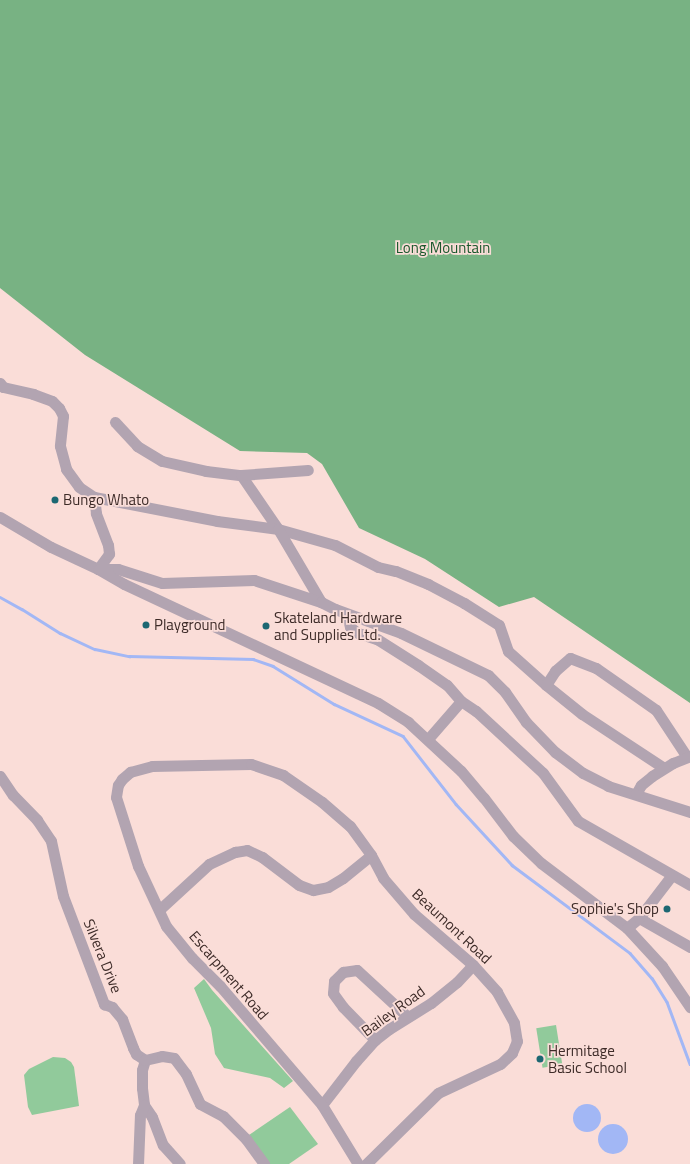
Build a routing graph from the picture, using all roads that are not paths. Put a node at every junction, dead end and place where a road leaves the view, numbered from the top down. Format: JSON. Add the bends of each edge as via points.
{"nodes":[{"id":1,"x":0,"y":383,"type":"edge"},
{"id":2,"x":115,"y":422,"type":"dead end"},
{"id":3,"x":308,"y":470,"type":"dead end"},
{"id":4,"x":241,"y":475,"type":"junction"},
{"id":5,"x":94,"y":497,"type":"junction"},
{"id":6,"x":0,"y":516,"type":"edge"},
{"id":7,"x":278,"y":529,"type":"junction"},
{"id":8,"x":98,"y":569,"type":"junction"},
{"id":9,"x":321,"y":602,"type":"junction"},
{"id":10,"x":347,"y":614,"type":"junction"},
{"id":11,"x":546,"y":685,"type":"junction"},
{"id":12,"x":462,"y":701,"type":"junction"},
{"id":13,"x":428,"y":739,"type":"junction"},
{"id":14,"x":688,"y":756,"type":"edge"},
{"id":15,"x":664,"y":768,"type":"junction"},
{"id":16,"x":0,"y":776,"type":"edge"},
{"id":17,"x":118,"y":786,"type":"joint"},
{"id":18,"x":636,"y":794,"type":"junction"},
{"id":19,"x":690,"y":812,"type":"edge"},
{"id":20,"x":371,"y":855,"type":"junction"},
{"id":21,"x":672,"y":875,"type":"junction"},
{"id":22,"x":690,"y":885,"type":"edge"},
{"id":23,"x":159,"y":910,"type":"junction"},
{"id":24,"x":639,"y":918,"type":"junction"},
{"id":25,"x":627,"y":928,"type":"junction"},
{"id":26,"x":690,"y":947,"type":"edge"},
{"id":27,"x":473,"y":965,"type":"junction"},
{"id":28,"x":690,"y":1007,"type":"edge"},
{"id":29,"x":408,"y":1017,"type":"junction"},
{"id":30,"x":375,"y":1040,"type":"junction"},
{"id":31,"x":145,"y":1060,"type":"junction"},
{"id":32,"x":322,"y":1104,"type":"junction"},
{"id":33,"x":144,"y":1105,"type":"junction"},
{"id":34,"x":138,"y":1164,"type":"edge"},
{"id":35,"x":180,"y":1164,"type":"edge"},
{"id":36,"x":264,"y":1164,"type":"edge"},
{"id":37,"x":358,"y":1164,"type":"edge"},
{"id":38,"x":366,"y":1164,"type":"edge"}],
"edges":[{"from":1,"to":5,"type":"street","via":[[3,387],[52,401],[59,408],[63,416],[60,446],[66,469],[79,487]]},
{"from":2,"to":4,"type":"street","via":[[137,446],[162,461],[206,471]]},
{"from":3,"to":4,"type":"street"},
{"from":4,"to":7,"type":"street"},
{"from":5,"to":7,"type":"street","via":[[217,521]]},
{"from":5,"to":8,"type":"street","via":[[96,513],[109,554]]},
{"from":6,"to":8,"type":"street","via":[[51,547]]},
{"from":7,"to":9,"type":"street"},
{"from":7,"to":11,"type":"street","via":[[335,545],[378,567],[396,571],[428,584],[464,603],[499,625],[508,651]]},
{"from":8,"to":9,"type":"street","via":[[118,569],[162,583],[254,580]]},
{"from":8,"to":13,"type":"street","via":[[124,584],[378,703],[408,722]]},
{"from":9,"to":10,"type":"street"},
{"from":10,"to":12,"type":"street","via":[[350,627],[358,633],[377,639],[418,665],[447,686]]},
{"from":10,"to":18,"type":"street","via":[[401,633],[488,675],[505,692],[526,722],[555,752],[583,773],[608,786]]},
{"from":11,"to":14,"type":"street","via":[[555,671],[570,658],[596,668],[656,710]]},
{"from":11,"to":15,"type":"street","via":[[582,714]]},
{"from":12,"to":13,"type":"street"},
{"from":12,"to":21,"type":"street","via":[[543,773],[578,821]]},
{"from":13,"to":25,"type":"street","via":[[484,798],[524,847]]},
{"from":14,"to":15,"type":"street"},
{"from":15,"to":18,"type":"street","via":[[641,785]]},
{"from":16,"to":31,"type":"street","name":"Silvera Drive","via":[[45,830],[51,842],[63,896],[104,1004],[112,1007],[122,1019],[136,1054]]},
{"from":17,"to":20,"type":"street","name":"Beaumont Road","via":[[130,772],[152,766],[251,764],[283,775],[322,802],[350,826]]},
{"from":17,"to":23,"type":"street","name":"Escarpment Road","via":[[116,797],[122,819],[138,866]]},
{"from":18,"to":19,"type":"street"},
{"from":20,"to":23,"type":"street","via":[[343,878],[328,887],[313,890],[299,885],[262,857],[247,850],[235,852],[210,864]]},
{"from":20,"to":27,"type":"street","name":"Beaumont Road","via":[[383,878],[414,914]]},
{"from":21,"to":22,"type":"street"},
{"from":21,"to":24,"type":"street"},
{"from":23,"to":32,"type":"street","name":"Escarpment Road","via":[[166,926],[192,958],[220,986]]},
{"from":24,"to":25,"type":"street"},
{"from":24,"to":26,"type":"street"},
{"from":25,"to":28,"type":"street","via":[[662,966]]},
{"from":27,"to":29,"type":"street","name":"Bailey Road","via":[[431,1003]]},
{"from":27,"to":38,"type":"street","name":"Beaumont Road","via":[[497,992],[514,1023],[517,1041],[512,1054],[500,1064],[438,1093]]},
{"from":29,"to":30,"type":"street","name":"Bailey Road"},
{"from":29,"to":30,"type":"street","via":[[357,970],[343,972],[334,981],[333,993]]},
{"from":30,"to":32,"type":"street","name":"Bailey Road"},
{"from":31,"to":33,"type":"street","via":[[142,1070]]},
{"from":31,"to":36,"type":"street","via":[[162,1056],[174,1058],[186,1074],[200,1104],[230,1123],[246,1139]]},
{"from":32,"to":37,"type":"street","name":"Escarpment Road"},
{"from":33,"to":34,"type":"street","via":[[140,1115]]},
{"from":33,"to":35,"type":"street","via":[[152,1117],[162,1145]]}]}
